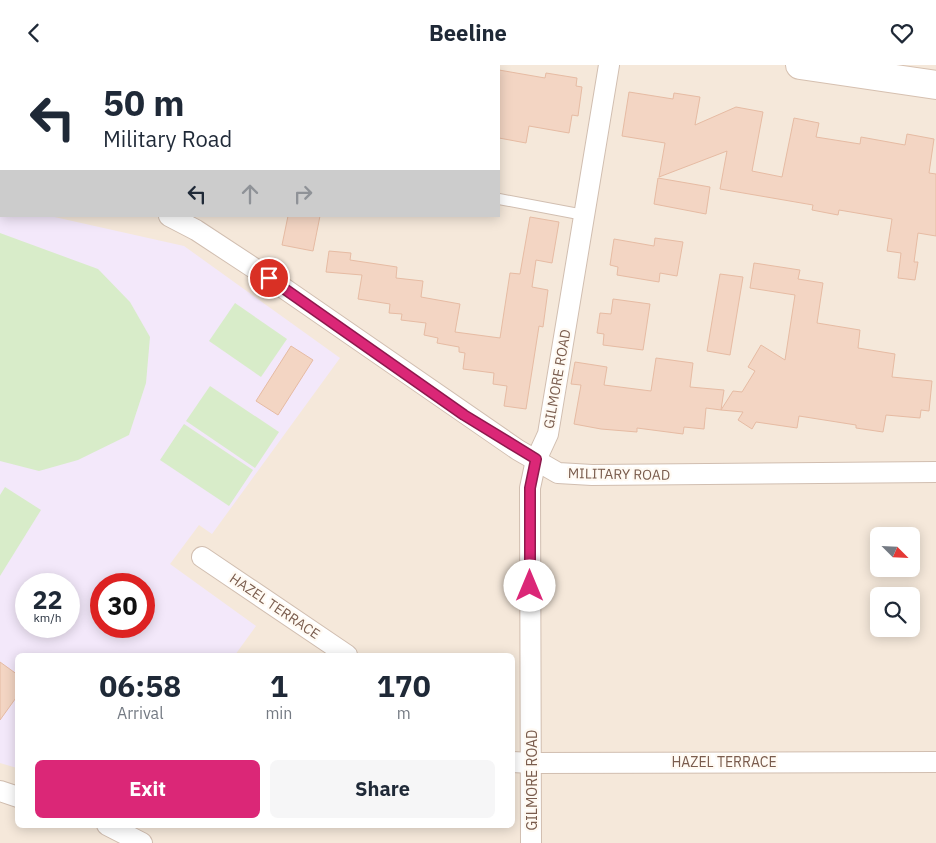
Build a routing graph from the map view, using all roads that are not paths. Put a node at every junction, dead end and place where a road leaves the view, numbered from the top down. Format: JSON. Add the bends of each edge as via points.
{"nodes":[{"id":1,"x":609,"y":65,"type":"edge"},
{"id":2,"x":800,"y":65,"type":"edge"},
{"id":3,"x":936,"y":85,"type":"edge"},
{"id":4,"x":500,"y":199,"type":"edge"},
{"id":5,"x":584,"y":215,"type":"junction"},
{"id":6,"x":171,"y":217,"type":"edge"},
{"id":7,"x":536,"y":459,"type":"junction"},
{"id":8,"x":936,"y":472,"type":"edge"},
{"id":9,"x":202,"y":557,"type":"dead end"},
{"id":10,"x":344,"y":653,"type":"edge"},
{"id":11,"x":936,"y":762,"type":"edge"},
{"id":12,"x":522,"y":763,"type":"edge"},
{"id":13,"x":113,"y":828,"type":"edge"},
{"id":14,"x":142,"y":843,"type":"edge"},
{"id":15,"x":531,"y":843,"type":"edge"}],
"edges":[{"from":1,"to":5,"type":"street","name":"GILMORE ROAD"},
{"from":2,"to":3,"type":"main road"},
{"from":4,"to":5,"type":"lane"},
{"from":5,"to":7,"type":"street","name":"GILMORE ROAD","via":[[548,434]]},
{"from":6,"to":7,"type":"street","name":"MILITARY ROAD","via":[[269,278],[464,415]]},
{"from":7,"to":8,"type":"street","name":"MILITARY ROAD","via":[[558,473],[592,475]]},
{"from":7,"to":12,"type":"street","name":"GILMORE ROAD","via":[[530,488]]},
{"from":9,"to":10,"type":"street","name":"HAZEL TERRACE"},
{"from":11,"to":12,"type":"street","name":"HAZEL TERRACE"},
{"from":12,"to":15,"type":"street","name":"GILMORE ROAD"},
{"from":13,"to":14,"type":"street"}]}
